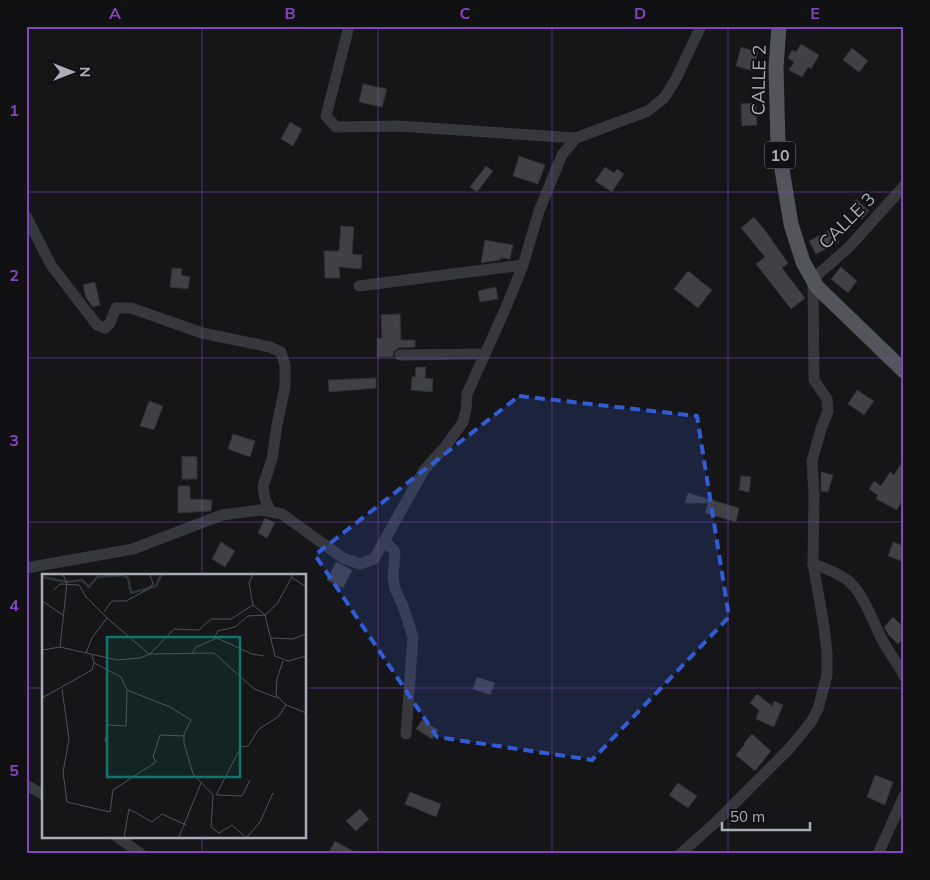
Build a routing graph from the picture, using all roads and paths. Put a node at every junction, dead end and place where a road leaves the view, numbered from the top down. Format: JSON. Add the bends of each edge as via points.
{"nodes":[{"id":1,"x":350,"y":26,"type":"edge"},
{"id":2,"x":702,"y":26,"type":"edge"},
{"id":3,"x":779,"y":26,"type":"edge"},
{"id":4,"x":576,"y":138,"type":"junction"},
{"id":5,"x":904,"y":186,"type":"edge"},
{"id":6,"x":26,"y":216,"type":"edge"},
{"id":7,"x":523,"y":265,"type":"junction"},
{"id":8,"x":813,"y":279,"type":"junction"},
{"id":9,"x":359,"y":286,"type":"dead end"},
{"id":10,"x":484,"y":354,"type":"junction"},
{"id":11,"x":400,"y":356,"type":"dead end"},
{"id":12,"x":904,"y":371,"type":"edge"},
{"id":13,"x":271,"y":512,"type":"junction"},
{"id":14,"x":384,"y":541,"type":"junction"},
{"id":15,"x":813,"y":564,"type":"junction"},
{"id":16,"x":26,"y":568,"type":"edge"},
{"id":17,"x":904,"y":676,"type":"edge"},
{"id":18,"x":406,"y":734,"type":"dead end"},
{"id":19,"x":26,"y":785,"type":"edge"},
{"id":20,"x":42,"y":793,"type":"edge"},
{"id":21,"x":904,"y":796,"type":"edge"},
{"id":22,"x":119,"y":838,"type":"edge"},
{"id":23,"x":141,"y":854,"type":"edge"},
{"id":24,"x":680,"y":854,"type":"edge"},
{"id":25,"x":878,"y":854,"type":"edge"}],
"edges":[{"from":1,"to":4,"type":"street","via":[[326,116],[336,127],[399,126]]},
{"from":2,"to":4,"type":"street","via":[[664,98],[648,111]]},
{"from":3,"to":8,"type":"main road","name":"CALLE 2","number":"10","via":[[776,67],[778,145],[790,224],[803,262]]},
{"from":4,"to":7,"type":"street","via":[[562,155],[539,211]]},
{"from":5,"to":8,"type":"street","name":"CALLE 3","via":[[850,246]]},
{"from":6,"to":13,"type":"street","via":[[51,266],[97,325],[108,326],[116,308],[132,308],[202,333],[281,352],[286,365],[286,387],[272,459],[263,486]]},
{"from":7,"to":9,"type":"street"},
{"from":7,"to":10,"type":"street"},
{"from":8,"to":12,"type":"main road","number":"10","via":[[817,287]]},
{"from":8,"to":15,"type":"street","via":[[814,380],[827,399],[828,411],[812,461]]},
{"from":10,"to":11,"type":"street"},
{"from":10,"to":14,"type":"street","via":[[467,394],[462,422],[424,470]]},
{"from":13,"to":14,"type":"street","via":[[282,514],[343,558],[360,564],[374,559]]},
{"from":13,"to":16,"type":"street","via":[[261,510],[222,515],[133,549]]},
{"from":14,"to":18,"type":"street","via":[[395,552],[395,589],[413,637]]},
{"from":15,"to":17,"type":"street","via":[[832,571],[860,592],[883,643]]},
{"from":15,"to":24,"type":"street","via":[[827,653],[827,675],[818,709],[789,749]]},
{"from":19,"to":20,"type":"street"},
{"from":21,"to":25,"type":"street"},
{"from":22,"to":23,"type":"street"}]}
